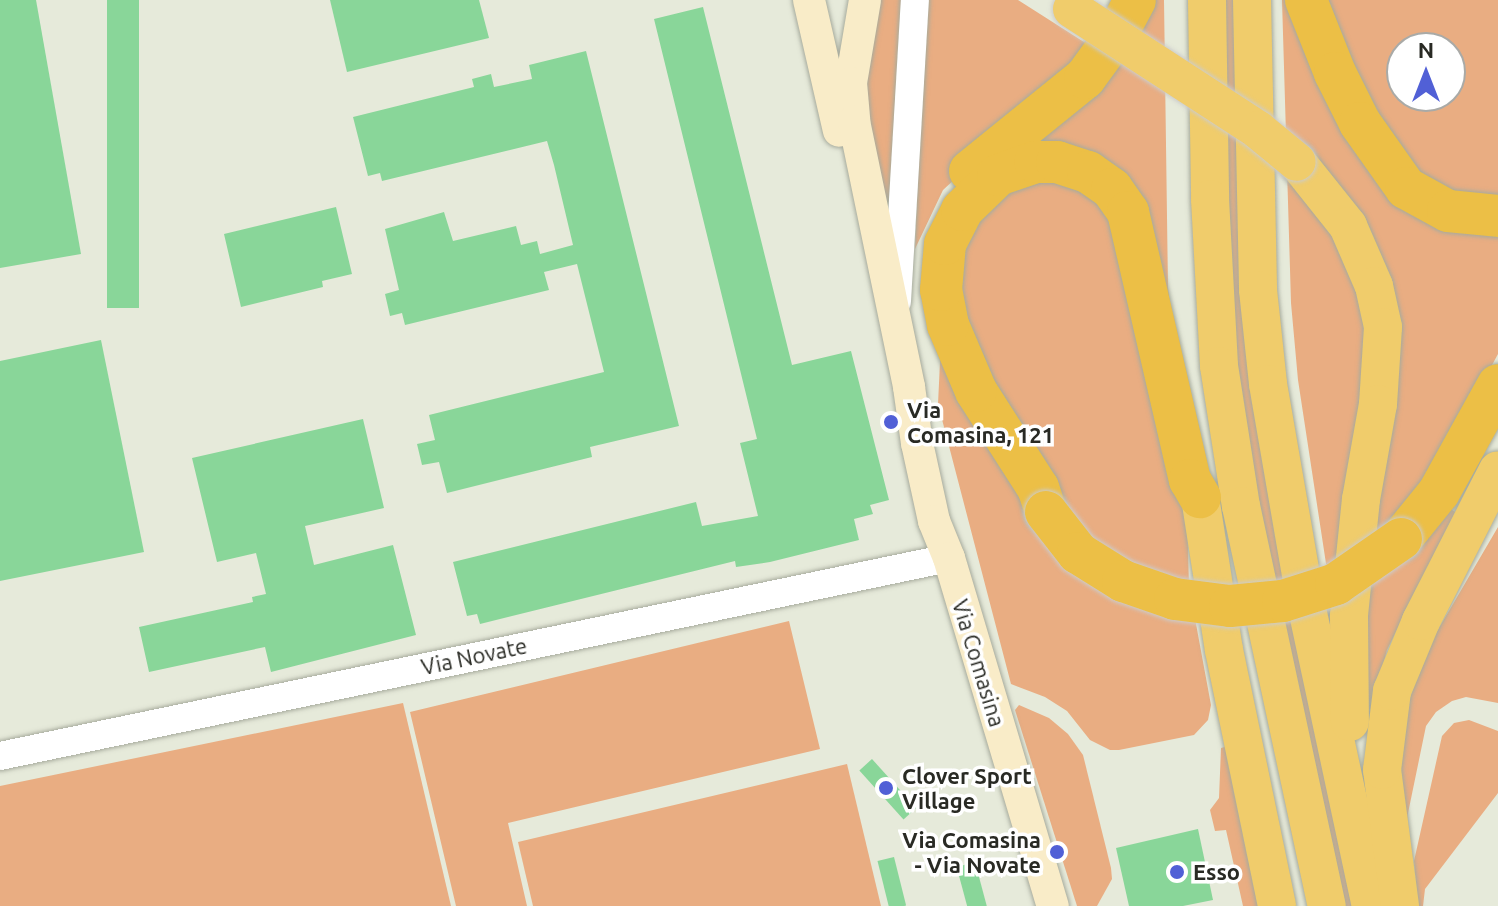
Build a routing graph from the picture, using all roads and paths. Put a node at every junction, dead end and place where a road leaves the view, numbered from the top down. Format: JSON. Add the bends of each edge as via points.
{"nodes":[{"id":1,"x":809,"y":0,"type":"edge"},
{"id":2,"x":865,"y":0,"type":"edge"},
{"id":3,"x":915,"y":0,"type":"edge"},
{"id":4,"x":1135,"y":0,"type":"edge"},
{"id":5,"x":1207,"y":0,"type":"edge"},
{"id":6,"x":1252,"y":0,"type":"edge"},
{"id":7,"x":1306,"y":0,"type":"edge"},
{"id":8,"x":1064,"y":5,"type":"edge"},
{"id":9,"x":1498,"y":216,"type":"edge"},
{"id":10,"x":896,"y":326,"type":"junction"},
{"id":11,"x":1498,"y":385,"type":"edge"},
{"id":12,"x":1498,"y":470,"type":"edge"},
{"id":13,"x":1200,"y":497,"type":"joint"},
{"id":14,"x":1046,"y":512,"type":"junction"},
{"id":15,"x":949,"y":558,"type":"junction"},
{"id":16,"x":1240,"y":726,"type":"junction"},
{"id":17,"x":0,"y":756,"type":"edge"},
{"id":18,"x":1368,"y":893,"type":"edge"},
{"id":19,"x":1053,"y":906,"type":"edge"},
{"id":20,"x":1277,"y":906,"type":"edge"},
{"id":21,"x":1308,"y":906,"type":"edge"},
{"id":22,"x":1327,"y":906,"type":"edge"},
{"id":23,"x":1400,"y":906,"type":"edge"}],
"edges":[{"from":1,"to":10,"type":"main road","name":"Via Comasina","via":[[852,189]]},
{"from":2,"to":10,"type":"main road","name":"Via Comasina","via":[[851,83],[854,121]]},
{"from":3,"to":10,"type":"street"},
{"from":4,"to":14,"type":"highway","via":[[1085,78],[952,187],[926,250],[927,292],[967,404],[1025,495]]},
{"from":5,"to":22,"type":"highway","via":[[1219,366],[1241,506]]},
{"from":6,"to":18,"type":"highway","via":[[1257,275],[1268,384],[1305,599]]},
{"from":7,"to":9,"type":"highway","via":[[1360,123],[1406,188],[1448,211]]},
{"from":8,"to":18,"type":"highway","bridge":true,"via":[[1258,130],[1297,162],[1348,226],[1374,286],[1383,327],[1378,404],[1361,499],[1348,630],[1348,709]]},
{"from":10,"to":15,"type":"main road","name":"Via Comasina","via":[[947,518]]},
{"from":11,"to":14,"type":"highway","bridge":true,"via":[[1439,492],[1401,539],[1336,584],[1283,601],[1230,606],[1175,599],[1123,581],[1078,553]]},
{"from":12,"to":23,"type":"highway","via":[[1421,621],[1392,691],[1382,770]]},
{"from":13,"to":14,"type":"highway","via":[[1190,480],[1128,212],[1112,189],[1088,172],[1057,162],[1035,162],[998,175],[962,210],[945,244],[941,290],[948,325],[976,391],[1038,488]]},
{"from":13,"to":16,"type":"highway"},
{"from":15,"to":17,"type":"street","name":"Via Novate"},
{"from":15,"to":19,"type":"main road","name":"Via Comasina"},
{"from":16,"to":20,"type":"highway"},
{"from":16,"to":21,"type":"highway","via":[[1280,819]]}]}
